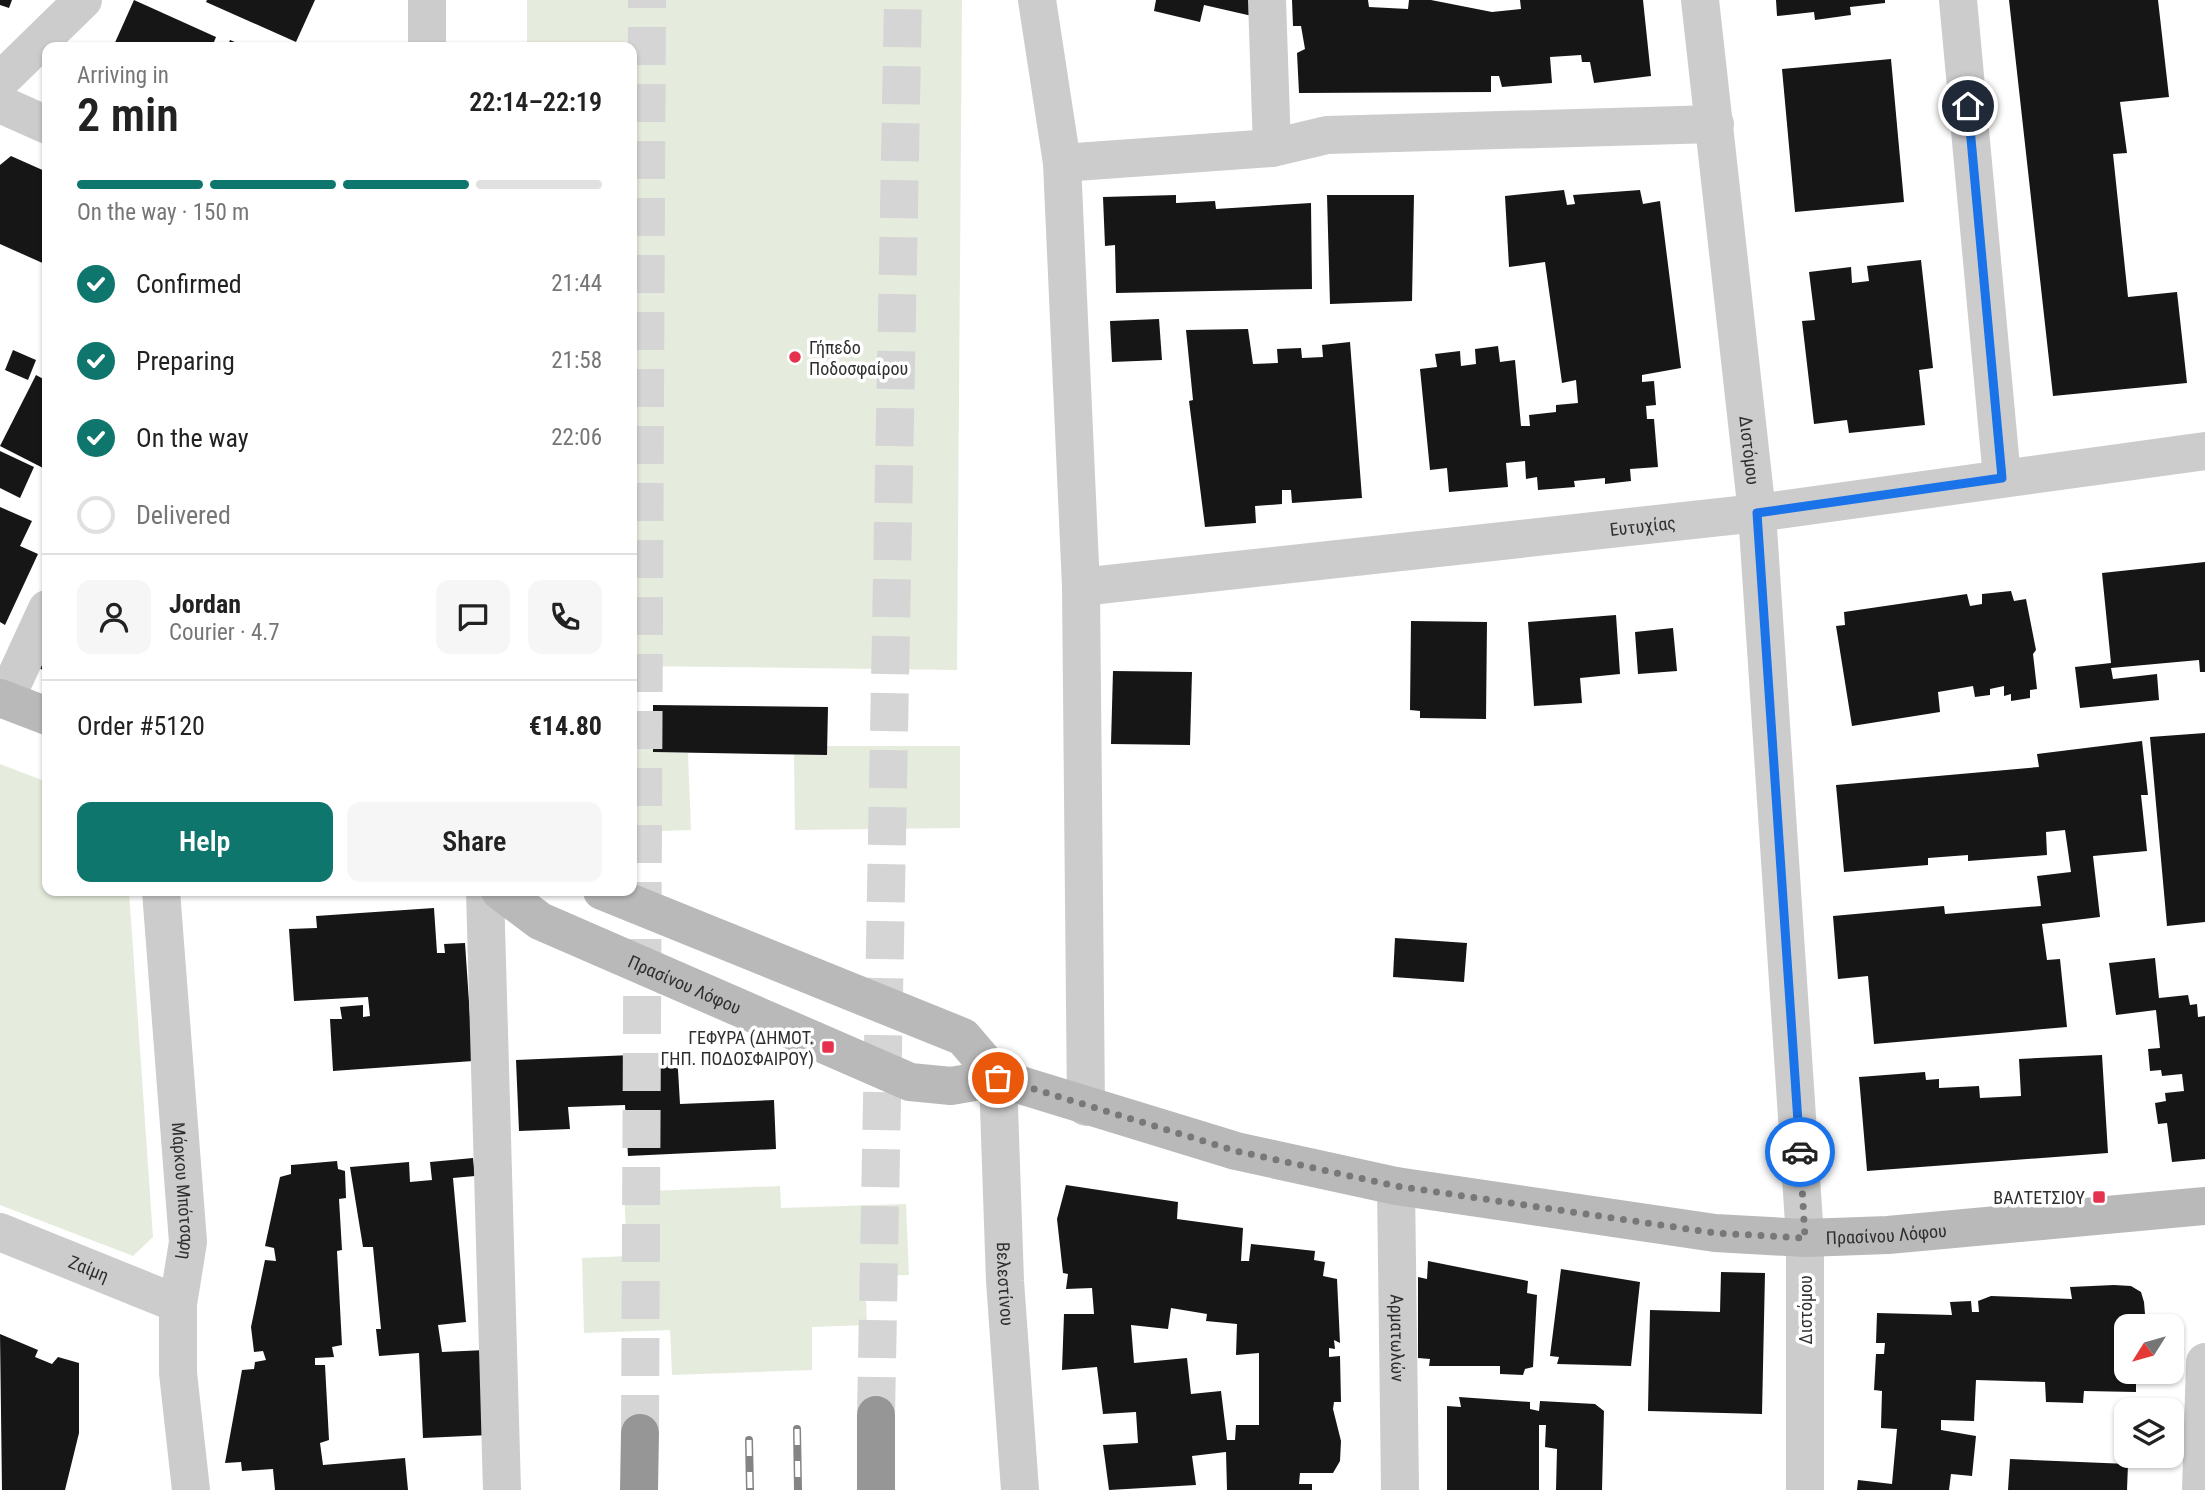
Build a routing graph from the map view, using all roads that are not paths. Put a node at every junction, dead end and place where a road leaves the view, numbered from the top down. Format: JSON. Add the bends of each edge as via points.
{"nodes":[{"id":1,"x":83,"y":0,"type":"edge"},
{"id":2,"x":427,"y":0,"type":"edge"},
{"id":3,"x":1037,"y":0,"type":"edge"},
{"id":4,"x":1267,"y":0,"type":"edge"},
{"id":5,"x":1700,"y":0,"type":"edge"},
{"id":6,"x":1958,"y":0,"type":"edge"},
{"id":7,"x":427,"y":42,"type":"edge"},
{"id":8,"x":0,"y":80,"type":"edge"},
{"id":9,"x":0,"y":104,"type":"edge"},
{"id":10,"x":42,"y":123,"type":"edge"},
{"id":11,"x":1715,"y":124,"type":"junction"},
{"id":12,"x":1272,"y":148,"type":"junction"},
{"id":13,"x":1062,"y":163,"type":"junction"},
{"id":14,"x":2205,"y":451,"type":"edge"},
{"id":15,"x":2002,"y":478,"type":"junction"},
{"id":16,"x":1757,"y":513,"type":"junction"},
{"id":17,"x":1081,"y":587,"type":"junction"},
{"id":18,"x":42,"y":618,"type":"edge"},
{"id":19,"x":3,"y":699,"type":"edge"},
{"id":20,"x":42,"y":714,"type":"edge"},
{"id":21,"x":161,"y":896,"type":"edge"},
{"id":22,"x":485,"y":896,"type":"edge"},
{"id":23,"x":506,"y":896,"type":"edge"},
{"id":24,"x":614,"y":896,"type":"edge"},
{"id":25,"x":998,"y":1078,"type":"junction"},
{"id":26,"x":1086,"y":1107,"type":"junction"},
{"id":27,"x":1396,"y":1186,"type":"junction"},
{"id":28,"x":2205,"y":1206,"type":"edge"},
{"id":29,"x":0,"y":1232,"type":"edge"},
{"id":30,"x":1805,"y":1238,"type":"junction"},
{"id":31,"x":178,"y":1304,"type":"junction"},
{"id":32,"x":2205,"y":1363,"type":"edge"},
{"id":33,"x":876,"y":1415,"type":"tunnel mouth"},
{"id":34,"x":640,"y":1433,"type":"tunnel mouth"},
{"id":35,"x":191,"y":1490,"type":"edge"},
{"id":36,"x":502,"y":1490,"type":"edge"},
{"id":37,"x":639,"y":1490,"type":"edge"},
{"id":38,"x":876,"y":1490,"type":"edge"},
{"id":39,"x":1020,"y":1490,"type":"edge"},
{"id":40,"x":1400,"y":1490,"type":"edge"},
{"id":41,"x":1805,"y":1490,"type":"edge"},
{"id":42,"x":2201,"y":1490,"type":"edge"}],
"edges":[{"from":1,"to":8,"type":"street"},
{"from":2,"to":7,"type":"street"},
{"from":3,"to":13,"type":"street"},
{"from":4,"to":12,"type":"street"},
{"from":5,"to":11,"type":"street","name":"Διστόμου"},
{"from":6,"to":15,"type":"street"},
{"from":9,"to":10,"type":"street"},
{"from":11,"to":12,"type":"street","via":[[1327,135]]},
{"from":11,"to":16,"type":"street","name":"Διστόμου"},
{"from":12,"to":13,"type":"street"},
{"from":13,"to":17,"type":"street"},
{"from":14,"to":15,"type":"street","name":"Ευτυχίας"},
{"from":15,"to":16,"type":"street","name":"Ευτυχίας"},
{"from":16,"to":17,"type":"street","name":"Ευτυχίας"},
{"from":16,"to":30,"type":"street","name":"Διστόμου"},
{"from":17,"to":26,"type":"street"},
{"from":18,"to":19,"type":"street"},
{"from":19,"to":20,"type":"street"},
{"from":21,"to":31,"type":"street","name":"Μάρκου Μπότσαρη","via":[[188,1242]]},
{"from":22,"to":36,"type":"street"},
{"from":23,"to":25,"type":"street","name":"Πρασίνου Λόφου","via":[[540,922],[910,1082],[951,1086]]},
{"from":24,"to":25,"type":"street","via":[[963,1037]]},
{"from":25,"to":26,"type":"street","name":"Πρασίνου Λόφου"},
{"from":25,"to":39,"type":"street","name":"Βελεστίνου","via":[[1005,1281]]},
{"from":26,"to":27,"type":"street","name":"Πρασίνου Λόφου","via":[[1236,1151]]},
{"from":27,"to":30,"type":"street","name":"Πρασίνου Λόφου","via":[[1715,1233]]},
{"from":27,"to":40,"type":"street","name":"Αρματωλών"},
{"from":28,"to":30,"type":"street","name":"Πρασίνου Λόφου","via":[[1888,1235]]},
{"from":29,"to":31,"type":"street","name":"Ζαίμη"},
{"from":30,"to":41,"type":"street","name":"Διστόμου"},
{"from":31,"to":35,"type":"street","name":"Μάρκου Μπότσαρη","via":[[178,1373]]},
{"from":32,"to":42,"type":"street"},
{"from":33,"to":38,"type":"highway"},
{"from":34,"to":37,"type":"highway"}]}
